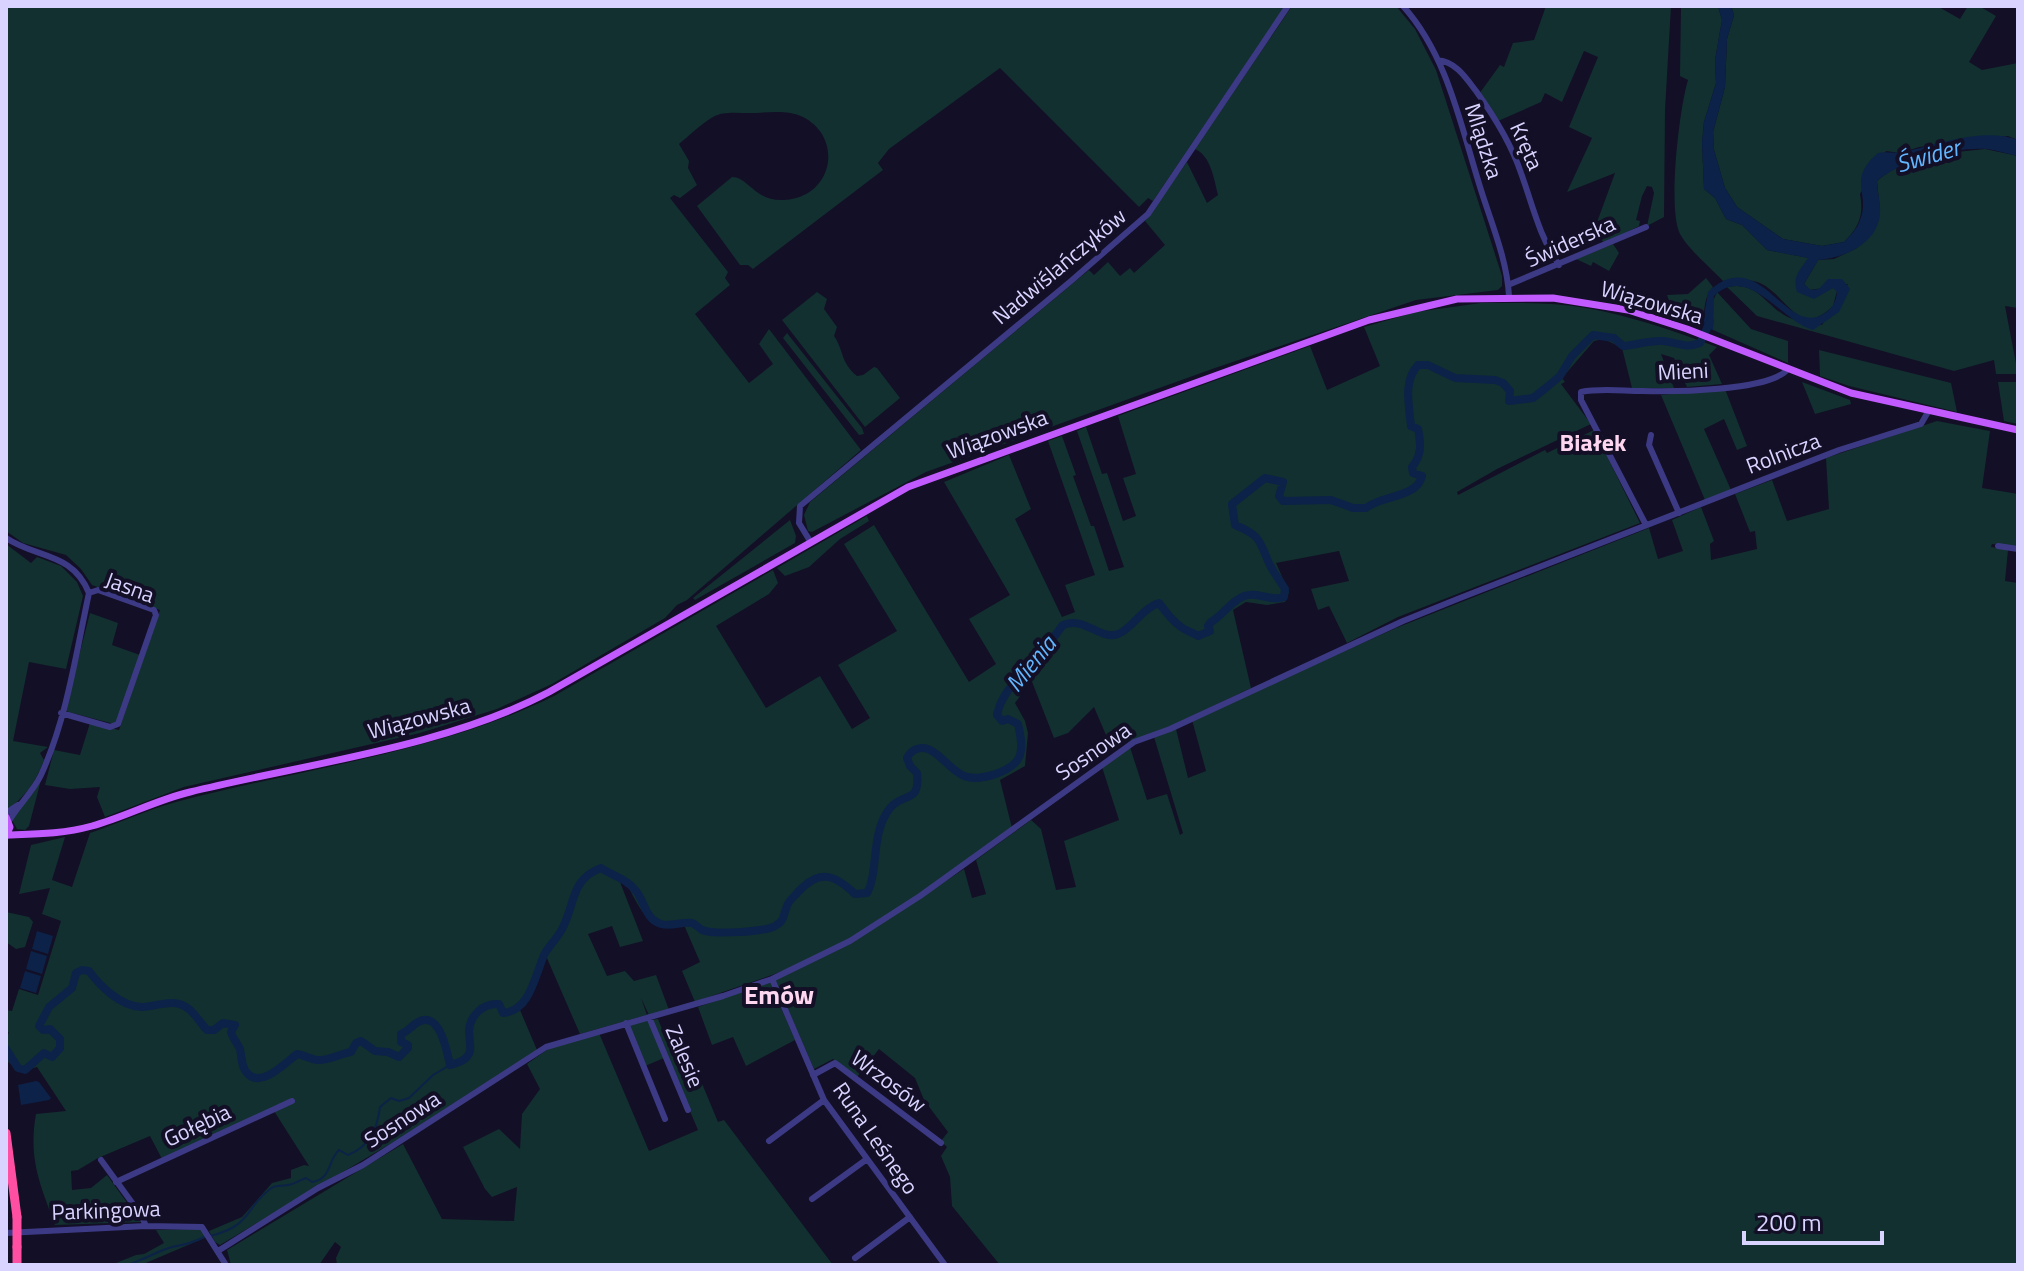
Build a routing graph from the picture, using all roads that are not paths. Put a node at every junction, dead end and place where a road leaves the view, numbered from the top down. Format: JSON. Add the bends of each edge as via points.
{"nodes":[{"id":1,"x":1288,"y":6,"type":"edge"},
{"id":2,"x":1403,"y":6,"type":"edge"},
{"id":3,"x":1438,"y":60,"type":"junction"},
{"id":4,"x":1646,"y":227,"type":"dead end"},
{"id":5,"x":1559,"y":265,"type":"junction"},
{"id":6,"x":1508,"y":285,"type":"junction"},
{"id":7,"x":1509,"y":296,"type":"junction"},
{"id":8,"x":1787,"y":370,"type":"junction"},
{"id":9,"x":1928,"y":412,"type":"junction"},
{"id":10,"x":2018,"y":430,"type":"edge"},
{"id":11,"x":1651,"y":435,"type":"dead end"},
{"id":12,"x":1679,"y":513,"type":"junction"},
{"id":13,"x":1646,"y":525,"type":"junction"},
{"id":14,"x":6,"y":538,"type":"edge"},
{"id":15,"x":810,"y":541,"type":"junction"},
{"id":16,"x":1998,"y":546,"type":"dead end"},
{"id":17,"x":2018,"y":549,"type":"edge"},
{"id":18,"x":89,"y":593,"type":"junction"},
{"id":19,"x":61,"y":713,"type":"junction"},
{"id":20,"x":7,"y":825,"type":"edge"},
{"id":21,"x":772,"y":979,"type":"junction"},
{"id":22,"x":649,"y":1017,"type":"junction"},
{"id":23,"x":626,"y":1023,"type":"junction"},
{"id":24,"x":813,"y":1075,"type":"junction"},
{"id":25,"x":824,"y":1100,"type":"junction"},
{"id":26,"x":292,"y":1101,"type":"dead end"},
{"id":27,"x":688,"y":1110,"type":"dead end"},
{"id":28,"x":665,"y":1119,"type":"dead end"},
{"id":29,"x":6,"y":1133,"type":"edge"},
{"id":30,"x":769,"y":1141,"type":"dead end"},
{"id":31,"x":941,"y":1143,"type":"dead end"},
{"id":32,"x":867,"y":1159,"type":"junction"},
{"id":33,"x":101,"y":1160,"type":"dead end"},
{"id":34,"x":116,"y":1182,"type":"junction"},
{"id":35,"x":812,"y":1199,"type":"dead end"},
{"id":36,"x":910,"y":1217,"type":"junction"},
{"id":37,"x":146,"y":1226,"type":"junction"},
{"id":38,"x":6,"y":1233,"type":"edge"},
{"id":39,"x":218,"y":1251,"type":"junction"},
{"id":40,"x":855,"y":1258,"type":"dead end"},
{"id":41,"x":17,"y":1265,"type":"edge"},
{"id":42,"x":226,"y":1265,"type":"edge"},
{"id":43,"x":945,"y":1265,"type":"edge"}],
"edges":[{"from":1,"to":15,"type":"street","name":"Nadwiślańczyków","via":[[1143,219],[800,506],[799,523]]},
{"from":2,"to":3,"type":"street","name":"Mlądzka"},
{"from":3,"to":5,"type":"street","name":"Kręta","via":[[1467,79],[1508,139],[1539,230]]},
{"from":3,"to":6,"type":"street","name":"Mlądzka"},
{"from":4,"to":5,"type":"street","name":"Świderska"},
{"from":5,"to":6,"type":"street","name":"Świderska"},
{"from":6,"to":7,"type":"street","name":"Mlądzka"},
{"from":7,"to":8,"type":"main road","name":"Wiązowska","via":[[1595,303],[1660,319]]},
{"from":7,"to":15,"type":"main road","name":"Wiązowska","via":[[1457,299],[1369,320],[934,477]]},
{"from":8,"to":9,"type":"main road","name":"Wiązowska"},
{"from":8,"to":13,"type":"street","name":"Mieni","via":[[1764,382],[1736,386],[1579,394]]},
{"from":9,"to":10,"type":"main road","name":"Wiązowska"},
{"from":9,"to":12,"type":"street","name":"Rolnicza","via":[[1921,424]]},
{"from":11,"to":12,"type":"street","via":[[1649,445]]},
{"from":12,"to":13,"type":"street","name":"Rolnicza"},
{"from":13,"to":21,"type":"street","name":"Sosnowa","via":[[1403,621],[1134,742],[920,896],[850,941]]},
{"from":14,"to":18,"type":"street","via":[[67,563]]},
{"from":15,"to":20,"type":"main road","name":"Wiązowska","via":[[514,709],[417,740],[179,795],[89,827],[25,835]]},
{"from":16,"to":17,"type":"street"},
{"from":18,"to":19,"type":"street","name":"Jasna"},
{"from":18,"to":19,"type":"street","name":"Jasna","via":[[98,590],[156,615],[118,724],[110,727]]},
{"from":19,"to":20,"type":"street","name":"Jasna","via":[[41,774]]},
{"from":21,"to":22,"type":"street","name":"Sosnowa"},
{"from":21,"to":24,"type":"street","name":"Runa Leśnego"},
{"from":22,"to":23,"type":"street","name":"Sosnowa"},
{"from":22,"to":27,"type":"street","name":"Zalesie"},
{"from":23,"to":28,"type":"street"},
{"from":23,"to":39,"type":"street","name":"Sosnowa","via":[[546,1047]]},
{"from":24,"to":25,"type":"street","name":"Runa Leśnego"},
{"from":24,"to":31,"type":"street","name":"Wrzosów","via":[[835,1063]]},
{"from":25,"to":30,"type":"street"},
{"from":25,"to":32,"type":"street","name":"Runa Leśnego"},
{"from":26,"to":34,"type":"street","name":"Gołębia"},
{"from":29,"to":41,"type":"highway","bridge":true},
{"from":32,"to":35,"type":"street"},
{"from":32,"to":36,"type":"street","name":"Runa Leśnego"},
{"from":33,"to":34,"type":"street"},
{"from":34,"to":37,"type":"street"},
{"from":36,"to":40,"type":"street"},
{"from":36,"to":43,"type":"street","name":"Runa Leśnego"},
{"from":37,"to":38,"type":"street","name":"Parkingowa"},
{"from":37,"to":39,"type":"street","name":"Parkingowa","via":[[202,1227]]},
{"from":39,"to":42,"type":"street"}]}
